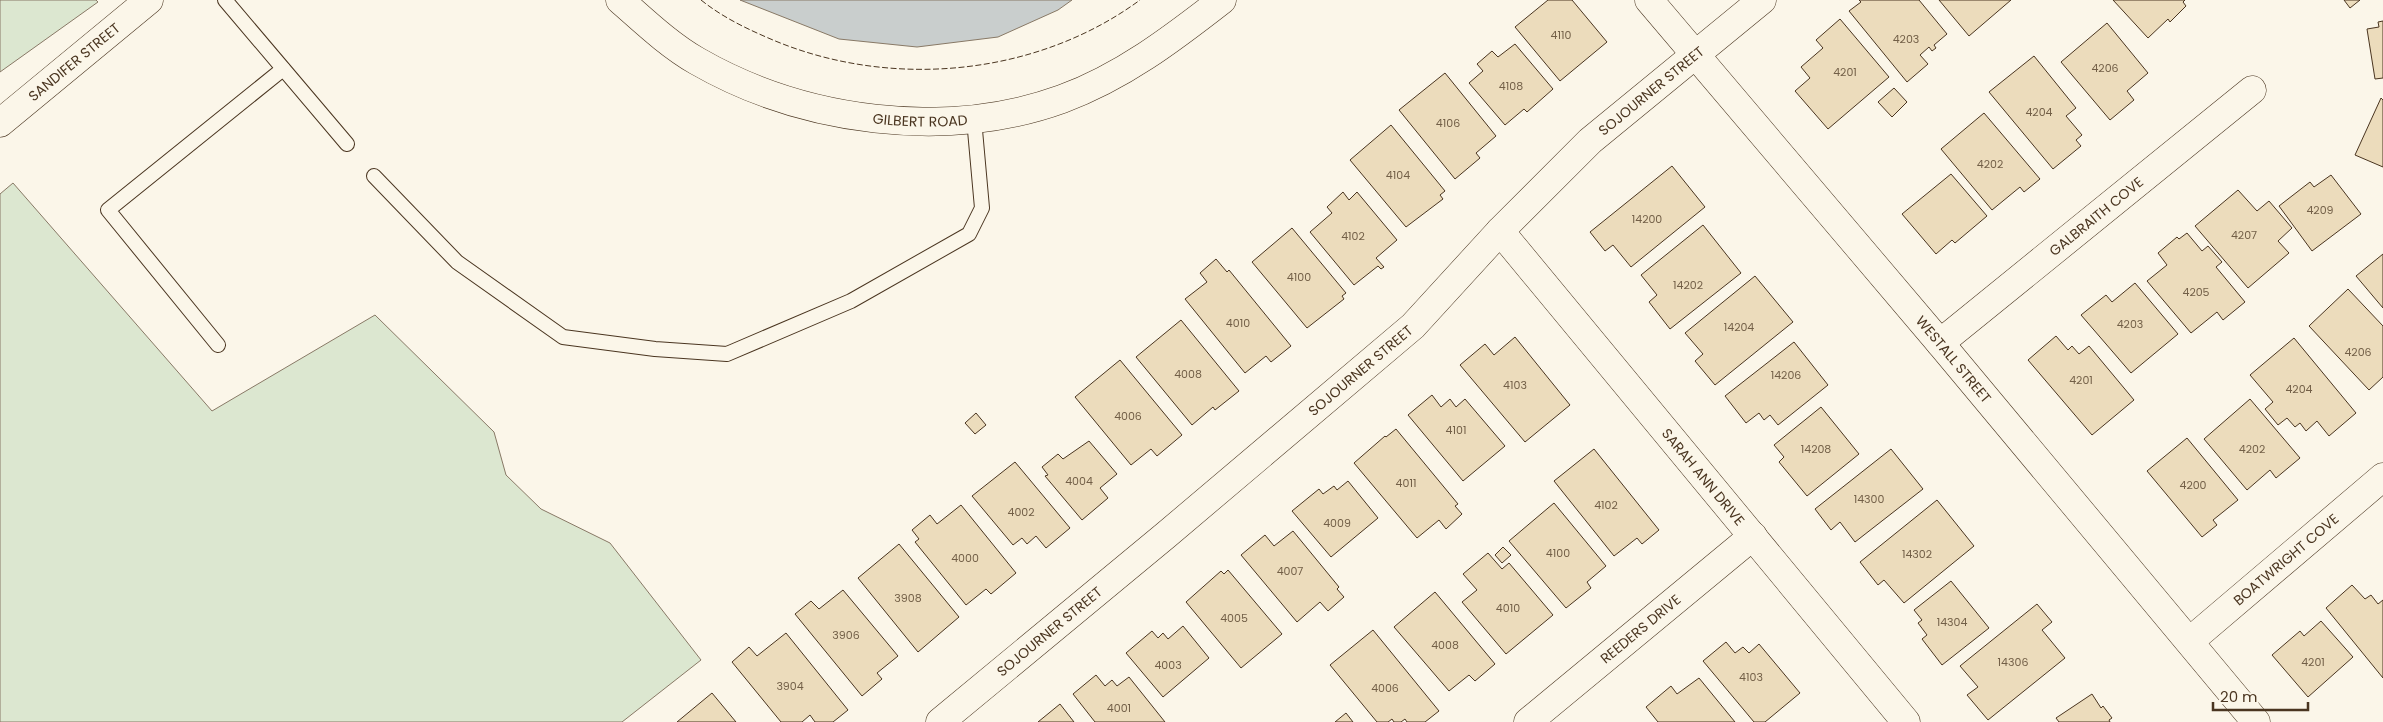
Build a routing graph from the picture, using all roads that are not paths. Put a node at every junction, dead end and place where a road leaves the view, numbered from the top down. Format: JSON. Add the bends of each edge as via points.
{"nodes":[{"id":1,"x":149,"y":0,"type":"edge"},
{"id":2,"x":225,"y":0,"type":"edge"},
{"id":3,"x":620,"y":0,"type":"edge"},
{"id":4,"x":1222,"y":0,"type":"edge"},
{"id":5,"x":1649,"y":0,"type":"edge"},
{"id":6,"x":1762,"y":0,"type":"edge"},
{"id":7,"x":1695,"y":55,"type":"junction"},
{"id":8,"x":283,"y":69,"type":"junction"},
{"id":9,"x":2252,"y":90,"type":"dead end"},
{"id":10,"x":974,"y":120,"type":"junction"},
{"id":11,"x":0,"y":123,"type":"edge"},
{"id":12,"x":347,"y":144,"type":"dead end"},
{"id":13,"x":374,"y":176,"type":"dead end"},
{"id":14,"x":1500,"y":231,"type":"junction"},
{"id":15,"x":1940,"y":344,"type":"junction"},
{"id":16,"x":218,"y":345,"type":"dead end"},
{"id":17,"x":2383,"y":477,"type":"edge"},
{"id":18,"x":1753,"y":536,"type":"junction"},
{"id":19,"x":2190,"y":641,"type":"junction"},
{"id":20,"x":940,"y":722,"type":"edge"},
{"id":21,"x":1528,"y":722,"type":"edge"},
{"id":22,"x":1906,"y":722,"type":"edge"},
{"id":23,"x":2256,"y":722,"type":"edge"}],
"edges":[{"from":1,"to":11,"type":"street","name":"SANDIFER STREET"},
{"from":2,"to":8,"type":"lane"},
{"from":3,"to":10,"type":"street","name":"GILBERT ROAD","via":[[696,60],[737,82],[798,104],[858,116],[918,122]]},
{"from":4,"to":10,"type":"street","name":"GILBERT ROAD","via":[[1139,61],[1102,81],[1062,99]]},
{"from":5,"to":7,"type":"street","name":"WESTALL STREET"},
{"from":6,"to":7,"type":"street","name":"SOJOURNER STREET"},
{"from":7,"to":14,"type":"street","name":"SOJOURNER STREET","via":[[1590,141]]},
{"from":7,"to":15,"type":"street","name":"WESTALL STREET"},
{"from":8,"to":12,"type":"lane"},
{"from":8,"to":16,"type":"lane","via":[[108,210]]},
{"from":9,"to":15,"type":"street","name":"GALBRAITH COVE"},
{"from":10,"to":13,"type":"lane","via":[[982,208],[969,234],[851,301],[727,354],[563,337],[457,262]]},
{"from":14,"to":18,"type":"street","name":"SARAH ANN DRIVE"},
{"from":14,"to":20,"type":"street","name":"SOJOURNER STREET","via":[[1413,326]]},
{"from":15,"to":19,"type":"street","name":"WESTALL STREET"},
{"from":17,"to":19,"type":"street","name":"BOATWRIGHT COVE"},
{"from":18,"to":21,"type":"street","name":"REEDERS DRIVE"},
{"from":18,"to":22,"type":"street","name":"SARAH ANN DRIVE"},
{"from":19,"to":23,"type":"street","name":"WESTALL STREET"}]}
